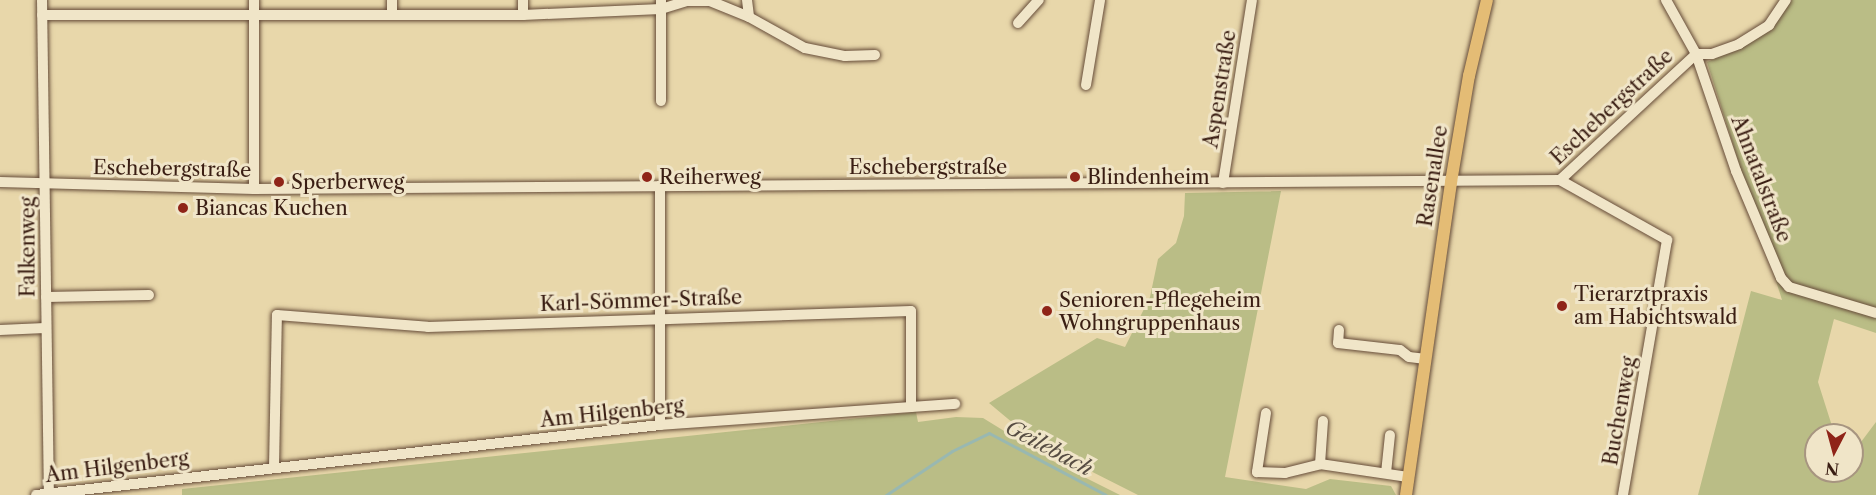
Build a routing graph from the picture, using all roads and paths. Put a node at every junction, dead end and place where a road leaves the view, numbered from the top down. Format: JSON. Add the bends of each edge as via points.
{"nodes":[{"id":1,"x":42,"y":0,"type":"edge"},
{"id":2,"x":255,"y":0,"type":"edge"},
{"id":3,"x":392,"y":0,"type":"edge"},
{"id":4,"x":523,"y":0,"type":"edge"},
{"id":5,"x":747,"y":0,"type":"edge"},
{"id":6,"x":1039,"y":0,"type":"edge"},
{"id":7,"x":1100,"y":0,"type":"edge"},
{"id":8,"x":1252,"y":0,"type":"edge"},
{"id":9,"x":1486,"y":0,"type":"edge"},
{"id":10,"x":1666,"y":0,"type":"edge"},
{"id":11,"x":1786,"y":0,"type":"edge"},
{"id":12,"x":711,"y":1,"type":"edge"},
{"id":13,"x":661,"y":5,"type":"edge"},
{"id":14,"x":392,"y":13,"type":"junction"},
{"id":15,"x":42,"y":15,"type":"junction"},
{"id":16,"x":255,"y":15,"type":"junction"},
{"id":17,"x":523,"y":15,"type":"junction"},
{"id":18,"x":749,"y":17,"type":"junction"},
{"id":19,"x":1018,"y":23,"type":"dead end"},
{"id":20,"x":1696,"y":54,"type":"junction"},
{"id":21,"x":875,"y":55,"type":"dead end"},
{"id":22,"x":1086,"y":85,"type":"dead end"},
{"id":23,"x":661,"y":101,"type":"dead end"},
{"id":24,"x":1560,"y":180,"type":"junction"},
{"id":25,"x":0,"y":182,"type":"edge"},
{"id":26,"x":1451,"y":182,"type":"junction"},
{"id":27,"x":1223,"y":183,"type":"junction"},
{"id":28,"x":46,"y":186,"type":"junction"},
{"id":29,"x":660,"y":186,"type":"junction"},
{"id":30,"x":254,"y":189,"type":"junction"},
{"id":31,"x":149,"y":295,"type":"dead end"},
{"id":32,"x":46,"y":297,"type":"junction"},
{"id":33,"x":1876,"y":313,"type":"edge"},
{"id":34,"x":659,"y":319,"type":"junction"},
{"id":35,"x":45,"y":328,"type":"junction"},
{"id":36,"x":0,"y":330,"type":"edge"},
{"id":37,"x":1340,"y":330,"type":"dead end"},
{"id":38,"x":1426,"y":359,"type":"junction"},
{"id":39,"x":955,"y":404,"type":"dead end"},
{"id":40,"x":911,"y":407,"type":"junction"},
{"id":41,"x":1266,"y":413,"type":"dead end"},
{"id":42,"x":1323,"y":421,"type":"dead end"},
{"id":43,"x":660,"y":425,"type":"junction"},
{"id":44,"x":1390,"y":435,"type":"dead end"},
{"id":45,"x":1320,"y":464,"type":"junction"},
{"id":46,"x":274,"y":468,"type":"junction"},
{"id":47,"x":1386,"y":473,"type":"junction"},
{"id":48,"x":1408,"y":477,"type":"junction"},
{"id":49,"x":49,"y":493,"type":"junction"},
{"id":50,"x":36,"y":495,"type":"edge"},
{"id":51,"x":1406,"y":495,"type":"edge"},
{"id":52,"x":1623,"y":495,"type":"edge"}],
"edges":[{"from":1,"to":15,"type":"street","name":"Falkenweg"},
{"from":2,"to":16,"type":"street"},
{"from":3,"to":14,"type":"street"},
{"from":4,"to":17,"type":"street"},
{"from":5,"to":18,"type":"street"},
{"from":6,"to":19,"type":"street"},
{"from":7,"to":22,"type":"street"},
{"from":8,"to":27,"type":"street","name":"Aspenstraße"},
{"from":9,"to":26,"type":"main road","name":"Rasenallee","via":[[1468,76]]},
{"from":10,"to":20,"type":"street","name":"Ahnatalstraße"},
{"from":11,"to":20,"type":"street","name":"Eschebergstraße","via":[[1769,25],[1749,38],[1712,54]]},
{"from":12,"to":13,"type":"street"},
{"from":12,"to":18,"type":"street"},
{"from":13,"to":17,"type":"street"},
{"from":13,"to":23,"type":"street"},
{"from":14,"to":16,"type":"street"},
{"from":14,"to":17,"type":"street"},
{"from":15,"to":16,"type":"street"},
{"from":15,"to":28,"type":"street","name":"Falkenweg"},
{"from":16,"to":30,"type":"street"},
{"from":18,"to":21,"type":"street","via":[[806,48],[845,56]]},
{"from":20,"to":24,"type":"street","name":"Eschebergstraße"},
{"from":20,"to":33,"type":"street","name":"Ahnatalstraße","via":[[1736,171],[1781,278],[1789,287]]},
{"from":24,"to":26,"type":"street","name":"Eschebergstraße"},
{"from":24,"to":52,"type":"street","name":"Buchenweg","via":[[1667,240]]},
{"from":25,"to":28,"type":"street","name":"Eschebergstraße"},
{"from":26,"to":27,"type":"street","name":"Eschebergstraße"},
{"from":26,"to":38,"type":"main road","name":"Rasenallee"},
{"from":27,"to":29,"type":"street","name":"Eschebergstraße"},
{"from":28,"to":30,"type":"street","name":"Eschebergstraße"},
{"from":28,"to":32,"type":"street","name":"Falkenweg"},
{"from":29,"to":30,"type":"street","name":"Eschebergstraße"},
{"from":29,"to":34,"type":"street"},
{"from":31,"to":32,"type":"street"},
{"from":32,"to":35,"type":"street","name":"Falkenweg"},
{"from":34,"to":40,"type":"street","name":"Karl-Sömmer-Straße","via":[[911,311]]},
{"from":34,"to":43,"type":"street"},
{"from":34,"to":46,"type":"street","name":"Karl-Sömmer-Straße","via":[[428,327],[277,315]]},
{"from":35,"to":36,"type":"street"},
{"from":35,"to":49,"type":"street","name":"Falkenweg"},
{"from":37,"to":38,"type":"street","via":[[1338,343],[1400,350],[1409,357]]},
{"from":38,"to":48,"type":"main road","name":"Rasenallee"},
{"from":39,"to":40,"type":"street","name":"Am Hilgenberg"},
{"from":40,"to":43,"type":"street","name":"Am Hilgenberg"},
{"from":41,"to":45,"type":"street","via":[[1257,472],[1285,473]]},
{"from":42,"to":45,"type":"street"},
{"from":43,"to":46,"type":"street","name":"Am Hilgenberg"},
{"from":44,"to":47,"type":"street"},
{"from":45,"to":47,"type":"street"},
{"from":46,"to":49,"type":"street","name":"Am Hilgenberg"},
{"from":47,"to":48,"type":"street"},
{"from":48,"to":51,"type":"main road","name":"Rasenallee"},
{"from":49,"to":50,"type":"street","name":"Am Hilgenberg"}]}
